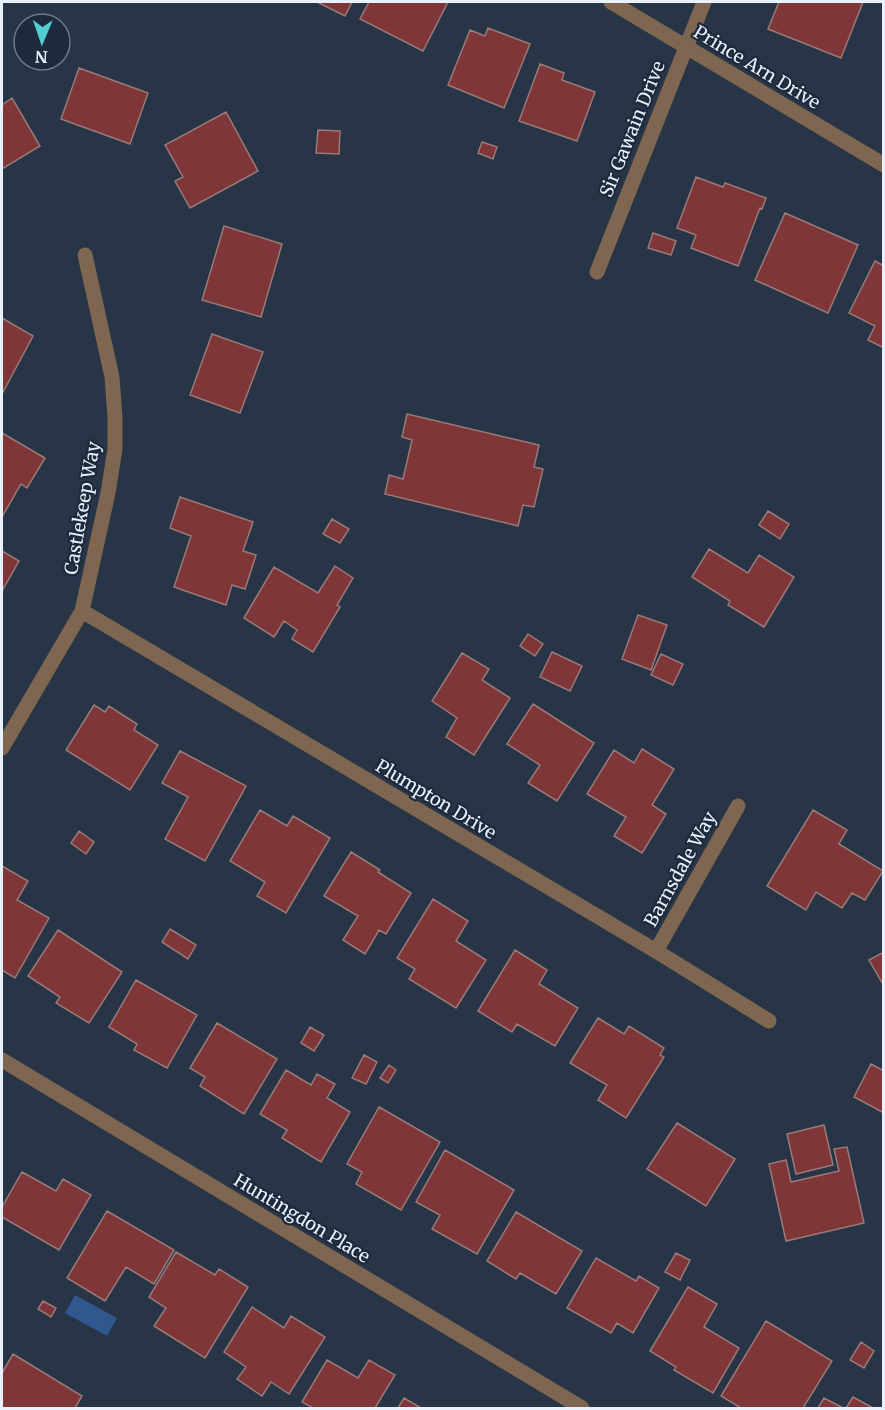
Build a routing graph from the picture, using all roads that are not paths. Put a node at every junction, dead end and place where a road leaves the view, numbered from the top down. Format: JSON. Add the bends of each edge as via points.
{"nodes":[{"id":1,"x":611,"y":2,"type":"edge"},
{"id":2,"x":704,"y":2,"type":"edge"},
{"id":3,"x":686,"y":47,"type":"junction"},
{"id":4,"x":884,"y":165,"type":"edge"},
{"id":5,"x":86,"y":255,"type":"dead end"},
{"id":6,"x":597,"y":272,"type":"dead end"},
{"id":7,"x":82,"y":611,"type":"junction"},
{"id":8,"x":2,"y":748,"type":"edge"},
{"id":9,"x":738,"y":806,"type":"dead end"},
{"id":10,"x":656,"y":951,"type":"junction"},
{"id":11,"x":769,"y":1022,"type":"dead end"},
{"id":12,"x":2,"y":1060,"type":"edge"},
{"id":13,"x":582,"y":1408,"type":"edge"}],
"edges":[{"from":1,"to":3,"type":"street","name":"Prince Arn Drive"},
{"from":2,"to":3,"type":"street","name":"Sir Gawain Drive"},
{"from":3,"to":4,"type":"street","name":"Prince Arn Drive"},
{"from":3,"to":6,"type":"street","name":"Sir Gawain Drive"},
{"from":5,"to":7,"type":"street","name":"Castlekeep Way","via":[[112,376],[115,438],[108,493]]},
{"from":7,"to":8,"type":"street","name":"Castlekeep Way"},
{"from":7,"to":10,"type":"street","name":"Plumpton Drive"},
{"from":9,"to":10,"type":"street","name":"Barnsdale Way"},
{"from":10,"to":11,"type":"street","name":"Plumpton Drive"},
{"from":12,"to":13,"type":"street","name":"Huntingdon Place"}]}
